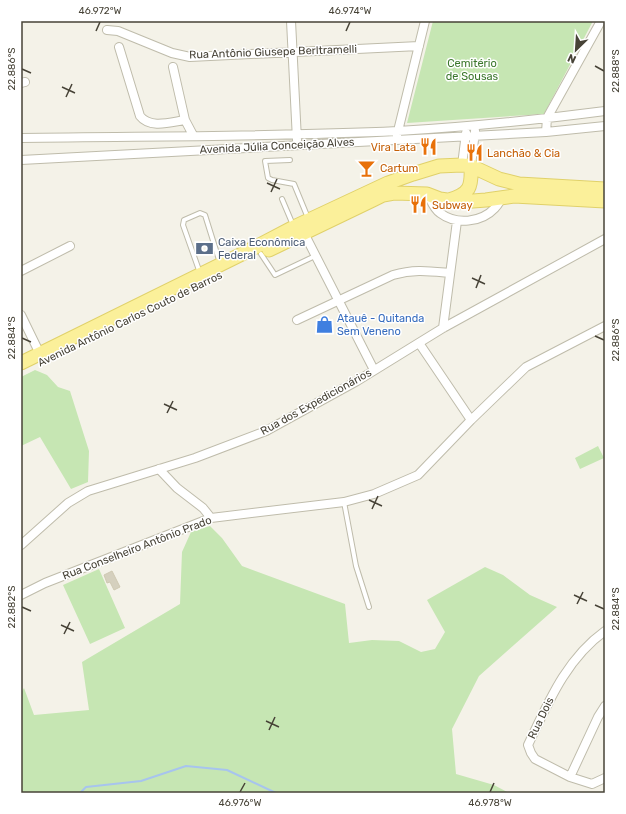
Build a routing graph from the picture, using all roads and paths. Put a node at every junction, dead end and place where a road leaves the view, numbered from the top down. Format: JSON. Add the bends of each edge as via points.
{"nodes":[{"id":1,"x":291,"y":21,"type":"edge"},
{"id":2,"x":425,"y":21,"type":"edge"},
{"id":3,"x":600,"y":21,"type":"edge"},
{"id":4,"x":107,"y":30,"type":"dead end"},
{"id":5,"x":419,"y":46,"type":"junction"},
{"id":6,"x":119,"y":47,"type":"dead end"},
{"id":7,"x":293,"y":53,"type":"junction"},
{"id":8,"x":173,"y":66,"type":"dead end"},
{"id":9,"x":605,"y":112,"type":"edge"},
{"id":10,"x":547,"y":118,"type":"junction"},
{"id":11,"x":185,"y":120,"type":"junction"},
{"id":12,"x":466,"y":126,"type":"junction"},
{"id":13,"x":476,"y":126,"type":"junction"},
{"id":14,"x":605,"y":126,"type":"edge"},
{"id":15,"x":398,"y":131,"type":"junction"},
{"id":16,"x":546,"y":132,"type":"junction"},
{"id":17,"x":297,"y":134,"type":"junction"},
{"id":18,"x":193,"y":135,"type":"junction"},
{"id":19,"x":465,"y":136,"type":"junction"},
{"id":20,"x":475,"y":136,"type":"junction"},
{"id":21,"x":21,"y":138,"type":"edge"},
{"id":22,"x":396,"y":141,"type":"junction"},
{"id":23,"x":298,"y":146,"type":"junction"},
{"id":24,"x":21,"y":160,"type":"edge"},
{"id":25,"x":290,"y":160,"type":"dead end"},
{"id":26,"x":467,"y":165,"type":"junction"},
{"id":27,"x":429,"y":169,"type":"junction"},
{"id":28,"x":605,"y":189,"type":"edge"},
{"id":29,"x":427,"y":194,"type":"junction"},
{"id":30,"x":502,"y":198,"type":"junction"},
{"id":31,"x":282,"y":199,"type":"dead end"},
{"id":32,"x":449,"y":200,"type":"junction"},
{"id":33,"x":605,"y":201,"type":"edge"},
{"id":34,"x":309,"y":220,"type":"junction"},
{"id":35,"x":457,"y":221,"type":"junction"},
{"id":36,"x":299,"y":230,"type":"junction"},
{"id":37,"x":605,"y":239,"type":"edge"},
{"id":38,"x":70,"y":246,"type":"dead end"},
{"id":39,"x":261,"y":254,"type":"junction"},
{"id":40,"x":316,"y":255,"type":"junction"},
{"id":41,"x":220,"y":265,"type":"junction"},
{"id":42,"x":21,"y":271,"type":"edge"},
{"id":43,"x":449,"y":273,"type":"junction"},
{"id":44,"x":200,"y":274,"type":"junction"},
{"id":45,"x":339,"y":300,"type":"junction"},
{"id":46,"x":21,"y":316,"type":"edge"},
{"id":47,"x":297,"y":320,"type":"dead end"},
{"id":48,"x":605,"y":326,"type":"edge"},
{"id":49,"x":443,"y":328,"type":"junction"},
{"id":50,"x":419,"y":343,"type":"junction"},
{"id":51,"x":40,"y":354,"type":"junction"},
{"id":52,"x":21,"y":363,"type":"edge"},
{"id":53,"x":374,"y":370,"type":"junction"},
{"id":54,"x":21,"y":372,"type":"edge"},
{"id":55,"x":472,"y":420,"type":"junction"},
{"id":56,"x":160,"y":469,"type":"junction"},
{"id":57,"x":344,"y":502,"type":"junction"},
{"id":58,"x":211,"y":518,"type":"junction"},
{"id":59,"x":21,"y":546,"type":"edge"},
{"id":60,"x":21,"y":595,"type":"edge"},
{"id":61,"x":369,"y":607,"type":"dead end"},
{"id":62,"x":605,"y":631,"type":"edge"},
{"id":63,"x":605,"y":706,"type":"edge"},
{"id":64,"x":570,"y":777,"type":"junction"},
{"id":65,"x":605,"y":778,"type":"edge"}],
"edges":[{"from":1,"to":7,"type":"street"},
{"from":2,"to":5,"type":"street"},
{"from":3,"to":10,"type":"street"},
{"from":4,"to":7,"type":"street","name":"Rua Antônio Giusepe Berltramelli","via":[[118,31],[172,54],[190,57]]},
{"from":5,"to":7,"type":"street","name":"Rua Antônio Giusepe Berltramelli"},
{"from":5,"to":15,"type":"street"},
{"from":6,"to":11,"type":"street","via":[[143,120],[152,124]]},
{"from":7,"to":17,"type":"street"},
{"from":8,"to":11,"type":"street"},
{"from":9,"to":10,"type":"street","name":"Avenida Júlia Conceição Alves"},
{"from":10,"to":13,"type":"street","name":"Avenida Júlia Conceição Alves"},
{"from":10,"to":16,"type":"street"},
{"from":11,"to":18,"type":"street"},
{"from":12,"to":13,"type":"street","name":"Avenida Júlia Conceição Alves"},
{"from":12,"to":15,"type":"street","name":"Avenida Júlia Conceição Alves"},
{"from":12,"to":19,"type":"street"},
{"from":13,"to":20,"type":"street"},
{"from":14,"to":16,"type":"street","name":"Avenida Júlia Conceição Alves"},
{"from":15,"to":17,"type":"street","name":"Avenida Júlia Conceição Alves"},
{"from":15,"to":22,"type":"street"},
{"from":16,"to":20,"type":"street","name":"Avenida Júlia Conceição Alves"},
{"from":17,"to":18,"type":"street","name":"Avenida Júlia Conceição Alves"},
{"from":17,"to":23,"type":"street"},
{"from":18,"to":21,"type":"street","name":"Avenida Júlia Conceição Alves"},
{"from":19,"to":20,"type":"street","name":"Avenida Júlia Conceição Alves"},
{"from":19,"to":22,"type":"street","name":"Avenida Júlia Conceição Alves"},
{"from":19,"to":26,"type":"street"},
{"from":20,"to":26,"type":"street"},
{"from":22,"to":23,"type":"street","name":"Avenida Júlia Conceição Alves"},
{"from":23,"to":24,"type":"street","name":"Avenida Júlia Conceição Alves"},
{"from":25,"to":34,"type":"lane","via":[[265,161],[268,178],[294,184]]},
{"from":26,"to":27,"type":"main road","name":"Avenida Antônio Carlos Couto de Barros"},
{"from":26,"to":28,"type":"main road","name":"Avenida Antônio Carlos Couto de Barros","via":[[499,179],[519,184]]},
{"from":26,"to":32,"type":"main road","via":[[472,178],[471,185],[460,197]]},
{"from":27,"to":29,"type":"main road","via":[[422,182]]},
{"from":27,"to":34,"type":"main road","name":"Avenida Antônio Carlos Couto de Barros","via":[[388,183]]},
{"from":29,"to":32,"type":"main road","name":"Avenida Antônio Carlos Couto de Barros"},
{"from":29,"to":35,"type":"street","via":[[439,212]]},
{"from":29,"to":36,"type":"main road","name":"Avenida Antônio Carlos Couto de Barros","via":[[383,195]]},
{"from":30,"to":32,"type":"main road","name":"Avenida Antônio Carlos Couto de Barros","via":[[470,202]]},
{"from":30,"to":33,"type":"main road","name":"Avenida Antônio Carlos Couto de Barros"},
{"from":30,"to":35,"type":"street","via":[[494,209],[482,217],[470,221]]},
{"from":31,"to":36,"type":"lane"},
{"from":34,"to":36,"type":"main road","name":"Avenida Antônio Carlos Couto de Barros"},
{"from":35,"to":43,"type":"street"},
{"from":36,"to":39,"type":"main road","name":"Avenida Antônio Carlos Couto de Barros"},
{"from":36,"to":40,"type":"street"},
{"from":36,"to":41,"type":"main road","name":"Avenida Antônio Carlos Couto de Barros"},
{"from":37,"to":49,"type":"street","name":"Rua dos Expedicionários"},
{"from":38,"to":42,"type":"street"},
{"from":39,"to":40,"type":"lane","via":[[275,275]]},
{"from":39,"to":54,"type":"main road","name":"Avenida Antônio Carlos Couto de Barros"},
{"from":40,"to":45,"type":"street"},
{"from":41,"to":44,"type":"main road","name":"Avenida Antônio Carlos Couto de Barros"},
{"from":41,"to":44,"type":"lane","via":[[205,215],[200,213],[184,220],[183,225]]},
{"from":43,"to":45,"type":"street","via":[[407,271]]},
{"from":43,"to":49,"type":"street"},
{"from":44,"to":51,"type":"main road","name":"Avenida Antônio Carlos Couto de Barros"},
{"from":45,"to":47,"type":"street"},
{"from":45,"to":53,"type":"street"},
{"from":46,"to":51,"type":"street"},
{"from":48,"to":55,"type":"street","name":"Rua Conselheiro Antônio Prado","via":[[526,367]]},
{"from":49,"to":50,"type":"street","name":"Rua dos Expedicionários"},
{"from":50,"to":53,"type":"street","name":"Rua dos Expedicionários"},
{"from":50,"to":55,"type":"street"},
{"from":51,"to":52,"type":"main road","name":"Avenida Antônio Carlos Couto de Barros"},
{"from":53,"to":56,"type":"street","name":"Rua dos Expedicionários","via":[[266,431]]},
{"from":55,"to":57,"type":"street","name":"Rua Conselheiro Antônio Prado","via":[[418,475],[374,494]]},
{"from":56,"to":58,"type":"street"},
{"from":56,"to":59,"type":"street","name":"Rua dos Expedicionários","via":[[88,491],[68,503]]},
{"from":57,"to":58,"type":"street","name":"Rua Conselheiro Antônio Prado"},
{"from":57,"to":61,"type":"lane","via":[[356,566]]},
{"from":58,"to":60,"type":"street","name":"Rua Conselheiro Antônio Prado","via":[[45,583]]},
{"from":62,"to":64,"type":"street","name":"Rua Dois","via":[[592,640],[562,676],[528,745],[535,759]]},
{"from":63,"to":64,"type":"street"},
{"from":64,"to":65,"type":"street","name":"Rua Dois","via":[[592,784]]}]}
